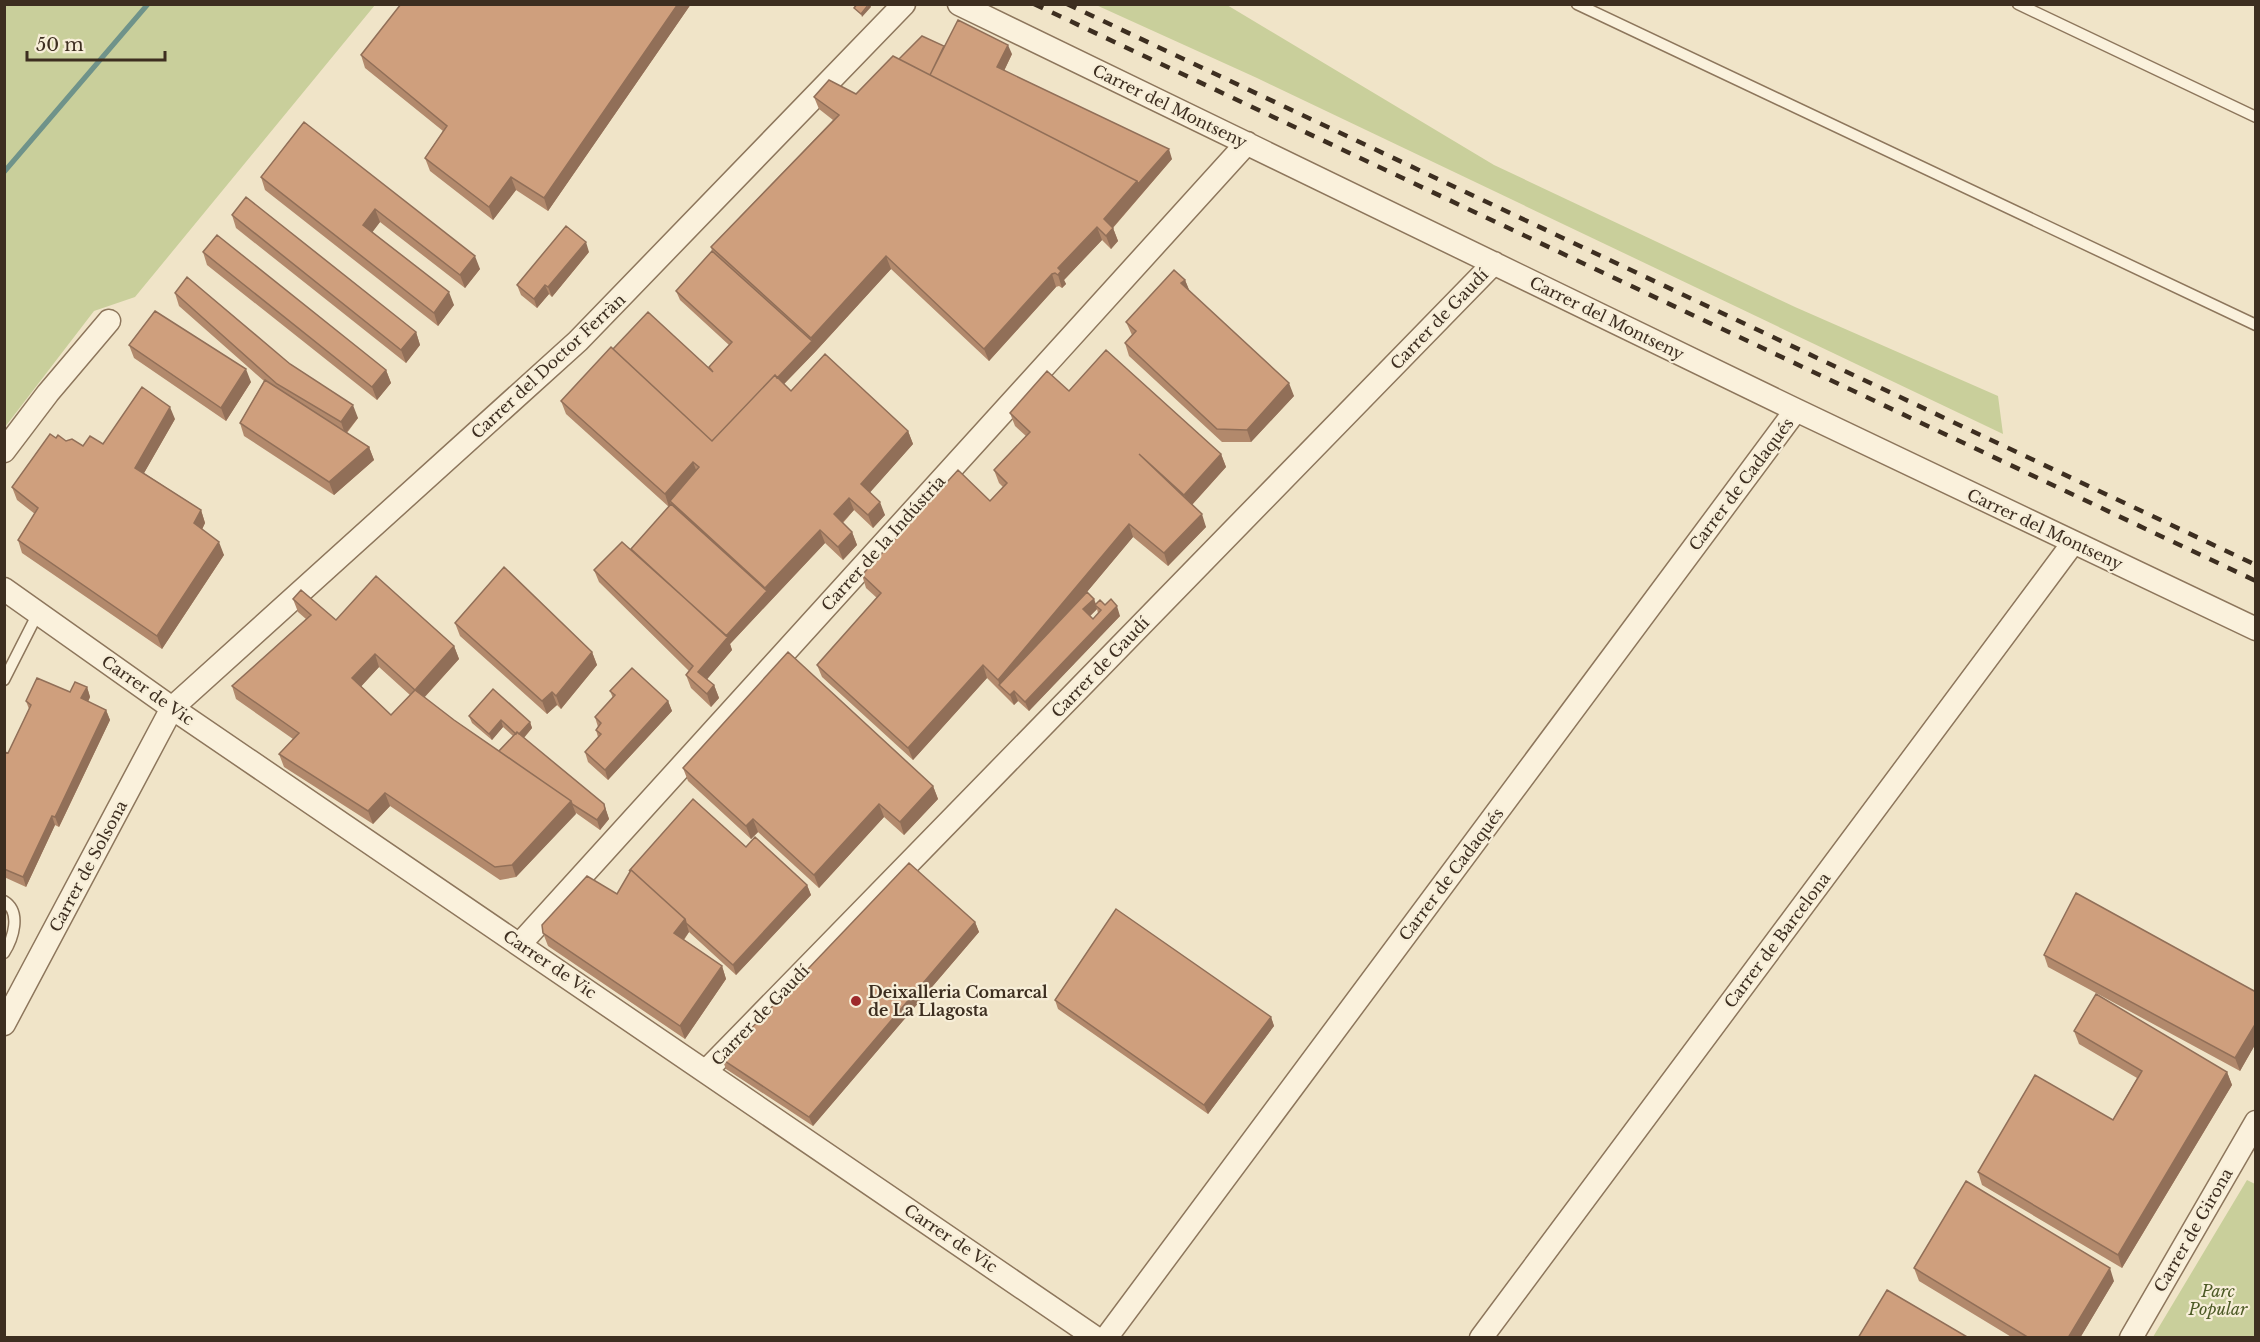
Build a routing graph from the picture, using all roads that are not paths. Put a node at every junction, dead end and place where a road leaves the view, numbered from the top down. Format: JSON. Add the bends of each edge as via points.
{"nodes":[{"id":1,"x":904,"y":4,"type":"edge"},
{"id":2,"x":959,"y":4,"type":"edge"},
{"id":3,"x":1577,"y":4,"type":"edge"},
{"id":4,"x":2018,"y":4,"type":"edge"},
{"id":5,"x":2256,"y":117,"type":"edge"},
{"id":6,"x":1247,"y":143,"type":"junction"},
{"id":7,"x":1494,"y":263,"type":"junction"},
{"id":8,"x":109,"y":321,"type":"dead end"},
{"id":9,"x":2256,"y":325,"type":"edge"},
{"id":10,"x":1796,"y":410,"type":"junction"},
{"id":11,"x":4,"y":451,"type":"edge"},
{"id":12,"x":2073,"y":543,"type":"junction"},
{"id":13,"x":4,"y":589,"type":"edge"},
{"id":14,"x":38,"y":613,"type":"junction"},
{"id":15,"x":2256,"y":629,"type":"edge"},
{"id":16,"x":5,"y":677,"type":"edge"},
{"id":17,"x":172,"y":708,"type":"junction"},
{"id":18,"x":4,"y":901,"type":"edge"},
{"id":19,"x":520,"y":944,"type":"junction"},
{"id":20,"x":4,"y":953,"type":"edge"},
{"id":21,"x":4,"y":1024,"type":"edge"},
{"id":22,"x":706,"y":1071,"type":"junction"},
{"id":23,"x":2256,"y":1122,"type":"edge"},
{"id":24,"x":1096,"y":1338,"type":"edge"},
{"id":25,"x":1106,"y":1338,"type":"edge"},
{"id":26,"x":1481,"y":1338,"type":"edge"},
{"id":27,"x":2131,"y":1338,"type":"edge"}],
"edges":[{"from":1,"to":17,"type":"street","name":"Carrer del Doctor Ferràn","via":[[578,341]]},
{"from":2,"to":6,"type":"street","name":"Carrer del Montseny"},
{"from":3,"to":9,"type":"lane"},
{"from":4,"to":5,"type":"lane"},
{"from":6,"to":7,"type":"street","name":"Carrer del Montseny"},
{"from":6,"to":19,"type":"street","name":"Carrer de la Indústria"},
{"from":7,"to":10,"type":"street","name":"Carrer del Montseny"},
{"from":7,"to":22,"type":"street","name":"Carrer de Gaudí"},
{"from":8,"to":11,"type":"street"},
{"from":10,"to":12,"type":"street","name":"Carrer del Montseny"},
{"from":10,"to":25,"type":"street","name":"Carrer de Cadaqués"},
{"from":12,"to":15,"type":"street","name":"Carrer del Montseny"},
{"from":12,"to":26,"type":"street","name":"Carrer de Barcelona"},
{"from":13,"to":14,"type":"street","name":"Carrer de Vic"},
{"from":14,"to":16,"type":"lane"},
{"from":14,"to":17,"type":"street","name":"Carrer de Vic"},
{"from":17,"to":19,"type":"street","name":"Carrer de Vic"},
{"from":17,"to":21,"type":"street","name":"Carrer de Solsona"},
{"from":18,"to":20,"type":"lane","via":[[13,910],[15,920]]},
{"from":19,"to":22,"type":"street","name":"Carrer de Vic"},
{"from":22,"to":24,"type":"street","name":"Carrer de Vic"},
{"from":23,"to":27,"type":"street","name":"Carrer de Girona"}]}
